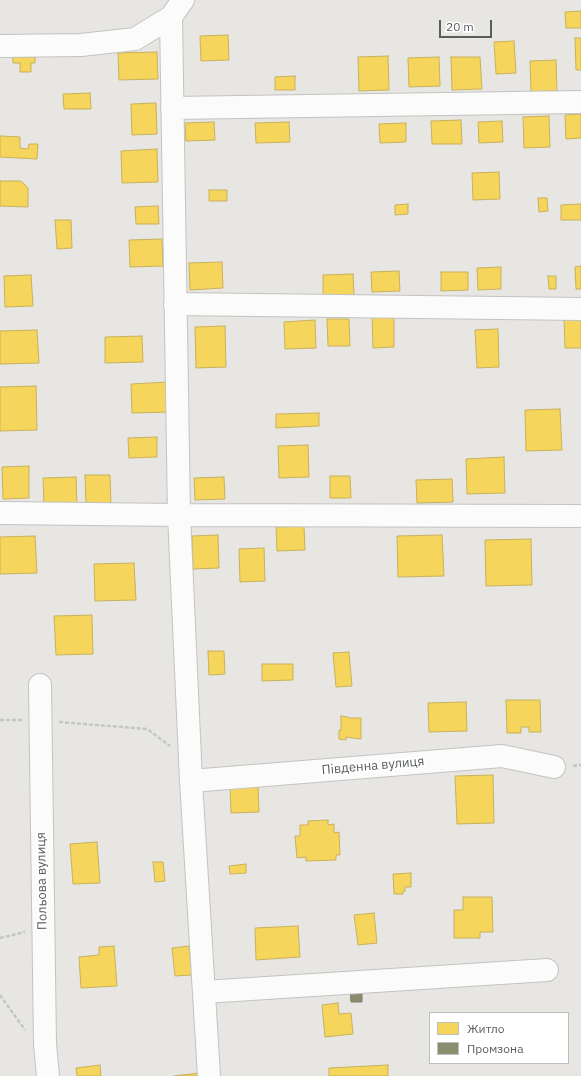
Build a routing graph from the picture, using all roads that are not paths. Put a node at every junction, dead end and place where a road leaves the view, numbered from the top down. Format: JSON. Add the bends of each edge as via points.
{"nodes":[{"id":1,"x":177,"y":8,"type":"edge"},
{"id":2,"x":0,"y":46,"type":"edge"},
{"id":3,"x":581,"y":102,"type":"edge"},
{"id":4,"x":172,"y":108,"type":"junction"},
{"id":5,"x":175,"y":304,"type":"junction"},
{"id":6,"x":581,"y":309,"type":"edge"},
{"id":7,"x":0,"y":513,"type":"edge"},
{"id":8,"x":179,"y":516,"type":"junction"},
{"id":9,"x":581,"y":516,"type":"edge"},
{"id":10,"x":40,"y":685,"type":"dead end"},
{"id":11,"x":554,"y":768,"type":"dead end"},
{"id":12,"x":191,"y":771,"type":"junction"},
{"id":13,"x":547,"y":970,"type":"dead end"},
{"id":14,"x":204,"y":992,"type":"junction"},
{"id":15,"x":48,"y":1076,"type":"edge"},
{"id":16,"x":209,"y":1076,"type":"edge"}],
"edges":[{"from":1,"to":2,"type":"street","via":[[135,39],[81,45]]},
{"from":1,"to":4,"type":"street"},
{"from":3,"to":4,"type":"street"},
{"from":4,"to":5,"type":"street"},
{"from":5,"to":6,"type":"street"},
{"from":5,"to":8,"type":"street"},
{"from":7,"to":8,"type":"street"},
{"from":8,"to":9,"type":"street"},
{"from":8,"to":12,"type":"street"},
{"from":10,"to":15,"type":"street","name":"Польова вулиця","via":[[45,1044]]},
{"from":11,"to":12,"type":"street","name":"Південна вулиця","via":[[502,756]]},
{"from":12,"to":14,"type":"street"},
{"from":13,"to":14,"type":"street"},
{"from":14,"to":16,"type":"street"}]}
